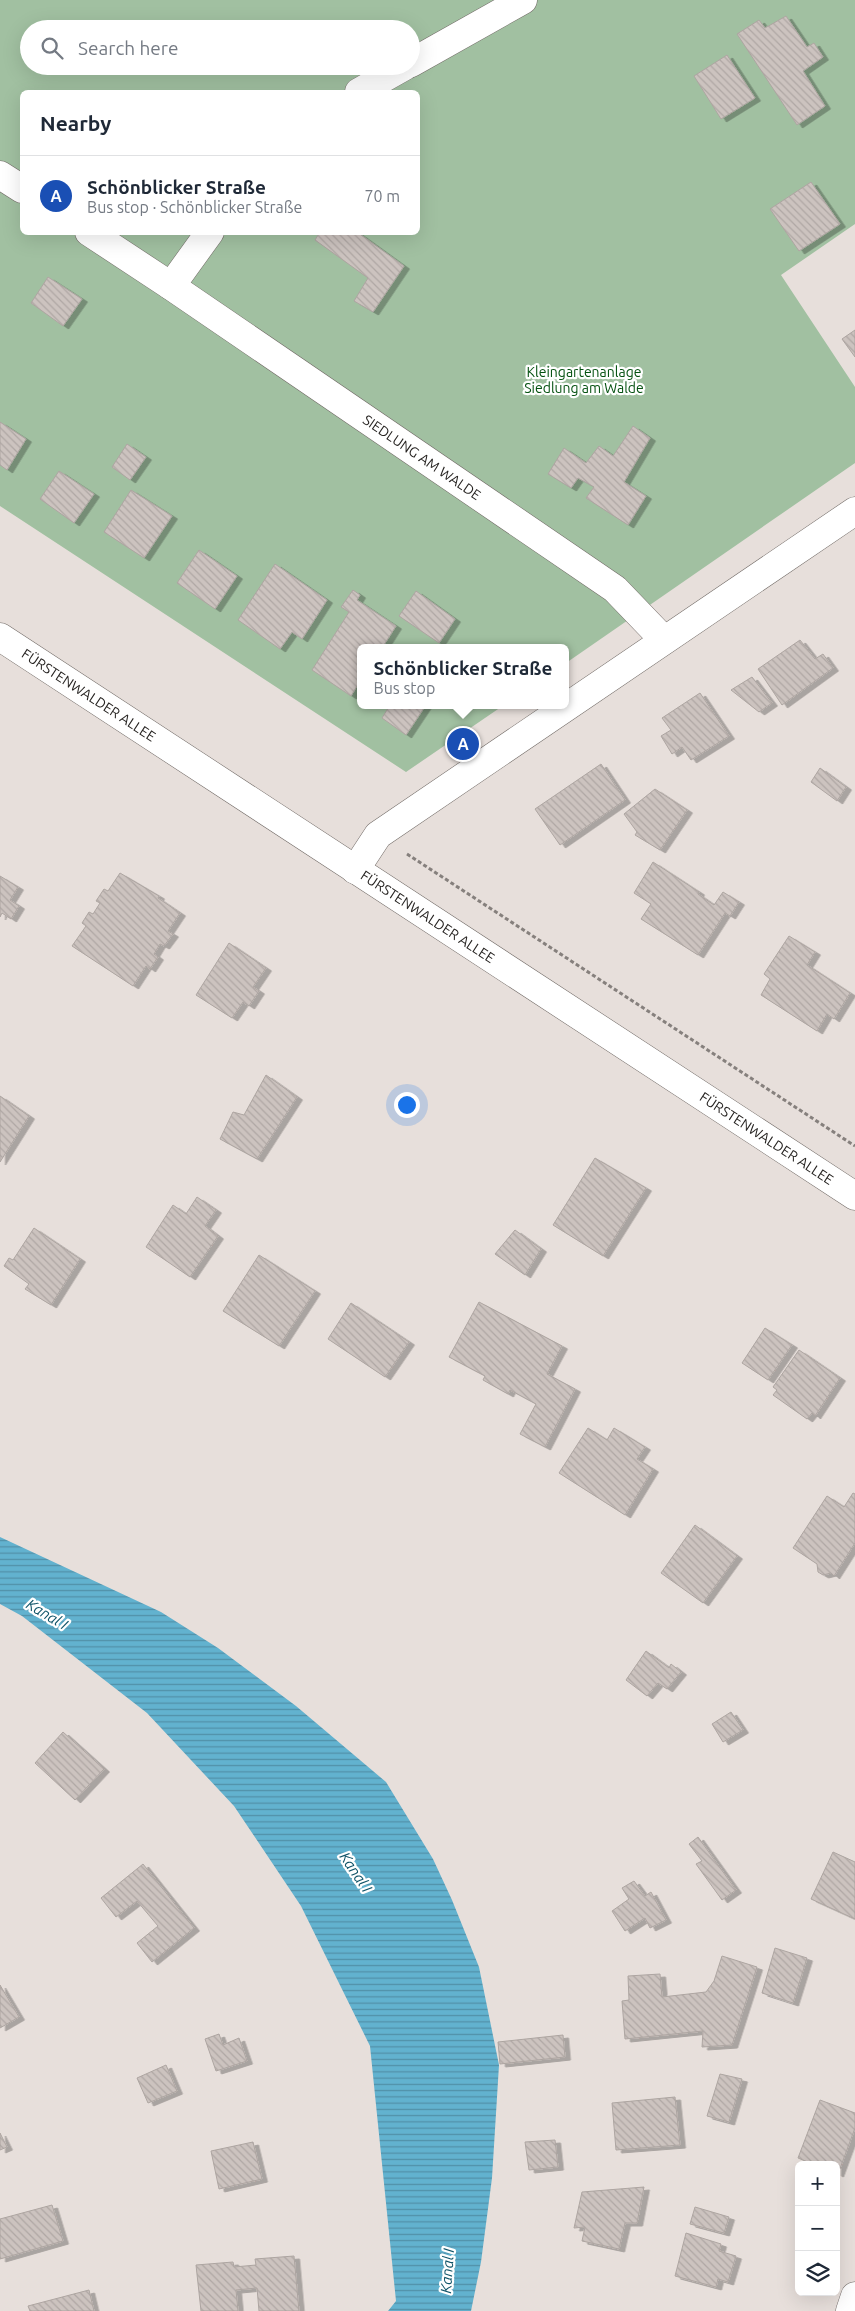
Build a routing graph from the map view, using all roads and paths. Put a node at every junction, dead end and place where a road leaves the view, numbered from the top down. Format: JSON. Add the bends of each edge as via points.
{"nodes":[{"id":1,"x":523,"y":0,"type":"edge"},
{"id":2,"x":420,"y":58,"type":"edge"},
{"id":3,"x":389,"y":75,"type":"edge"},
{"id":4,"x":363,"y":90,"type":"edge"},
{"id":5,"x":0,"y":175,"type":"edge"},
{"id":6,"x":20,"y":189,"type":"edge"},
{"id":7,"x":94,"y":235,"type":"edge"},
{"id":8,"x":208,"y":235,"type":"edge"},
{"id":9,"x":171,"y":286,"type":"junction"},
{"id":10,"x":855,"y":511,"type":"edge"},
{"id":11,"x":0,"y":637,"type":"edge"},
{"id":12,"x":664,"y":640,"type":"junction"},
{"id":13,"x":569,"y":705,"type":"edge"},
{"id":14,"x":563,"y":709,"type":"edge"},
{"id":15,"x":378,"y":835,"type":"junction"},
{"id":16,"x":356,"y":870,"type":"junction"},
{"id":17,"x":855,"y":1146,"type":"edge"},
{"id":18,"x":855,"y":1196,"type":"edge"},
{"id":19,"x":855,"y":2296,"type":"edge"},
{"id":20,"x":850,"y":2311,"type":"edge"}],
"edges":[{"from":1,"to":2,"type":"main road"},
{"from":3,"to":4,"type":"main road"},
{"from":5,"to":6,"type":"main road"},
{"from":7,"to":9,"type":"main road","name":"SIEDLUNG AM WALDE"},
{"from":8,"to":9,"type":"main road"},
{"from":9,"to":12,"type":"main road","name":"SIEDLUNG AM WALDE","via":[[615,589]]},
{"from":10,"to":12,"type":"main road"},
{"from":11,"to":16,"type":"main road","name":"FÜRSTENWALDER ALLEE"},
{"from":12,"to":13,"type":"main road"},
{"from":14,"to":15,"type":"main road"},
{"from":15,"to":16,"type":"main road"},
{"from":15,"to":17,"type":"path"},
{"from":16,"to":18,"type":"main road","name":"FÜRSTENWALDER ALLEE"},
{"from":19,"to":20,"type":"main road"}]}
